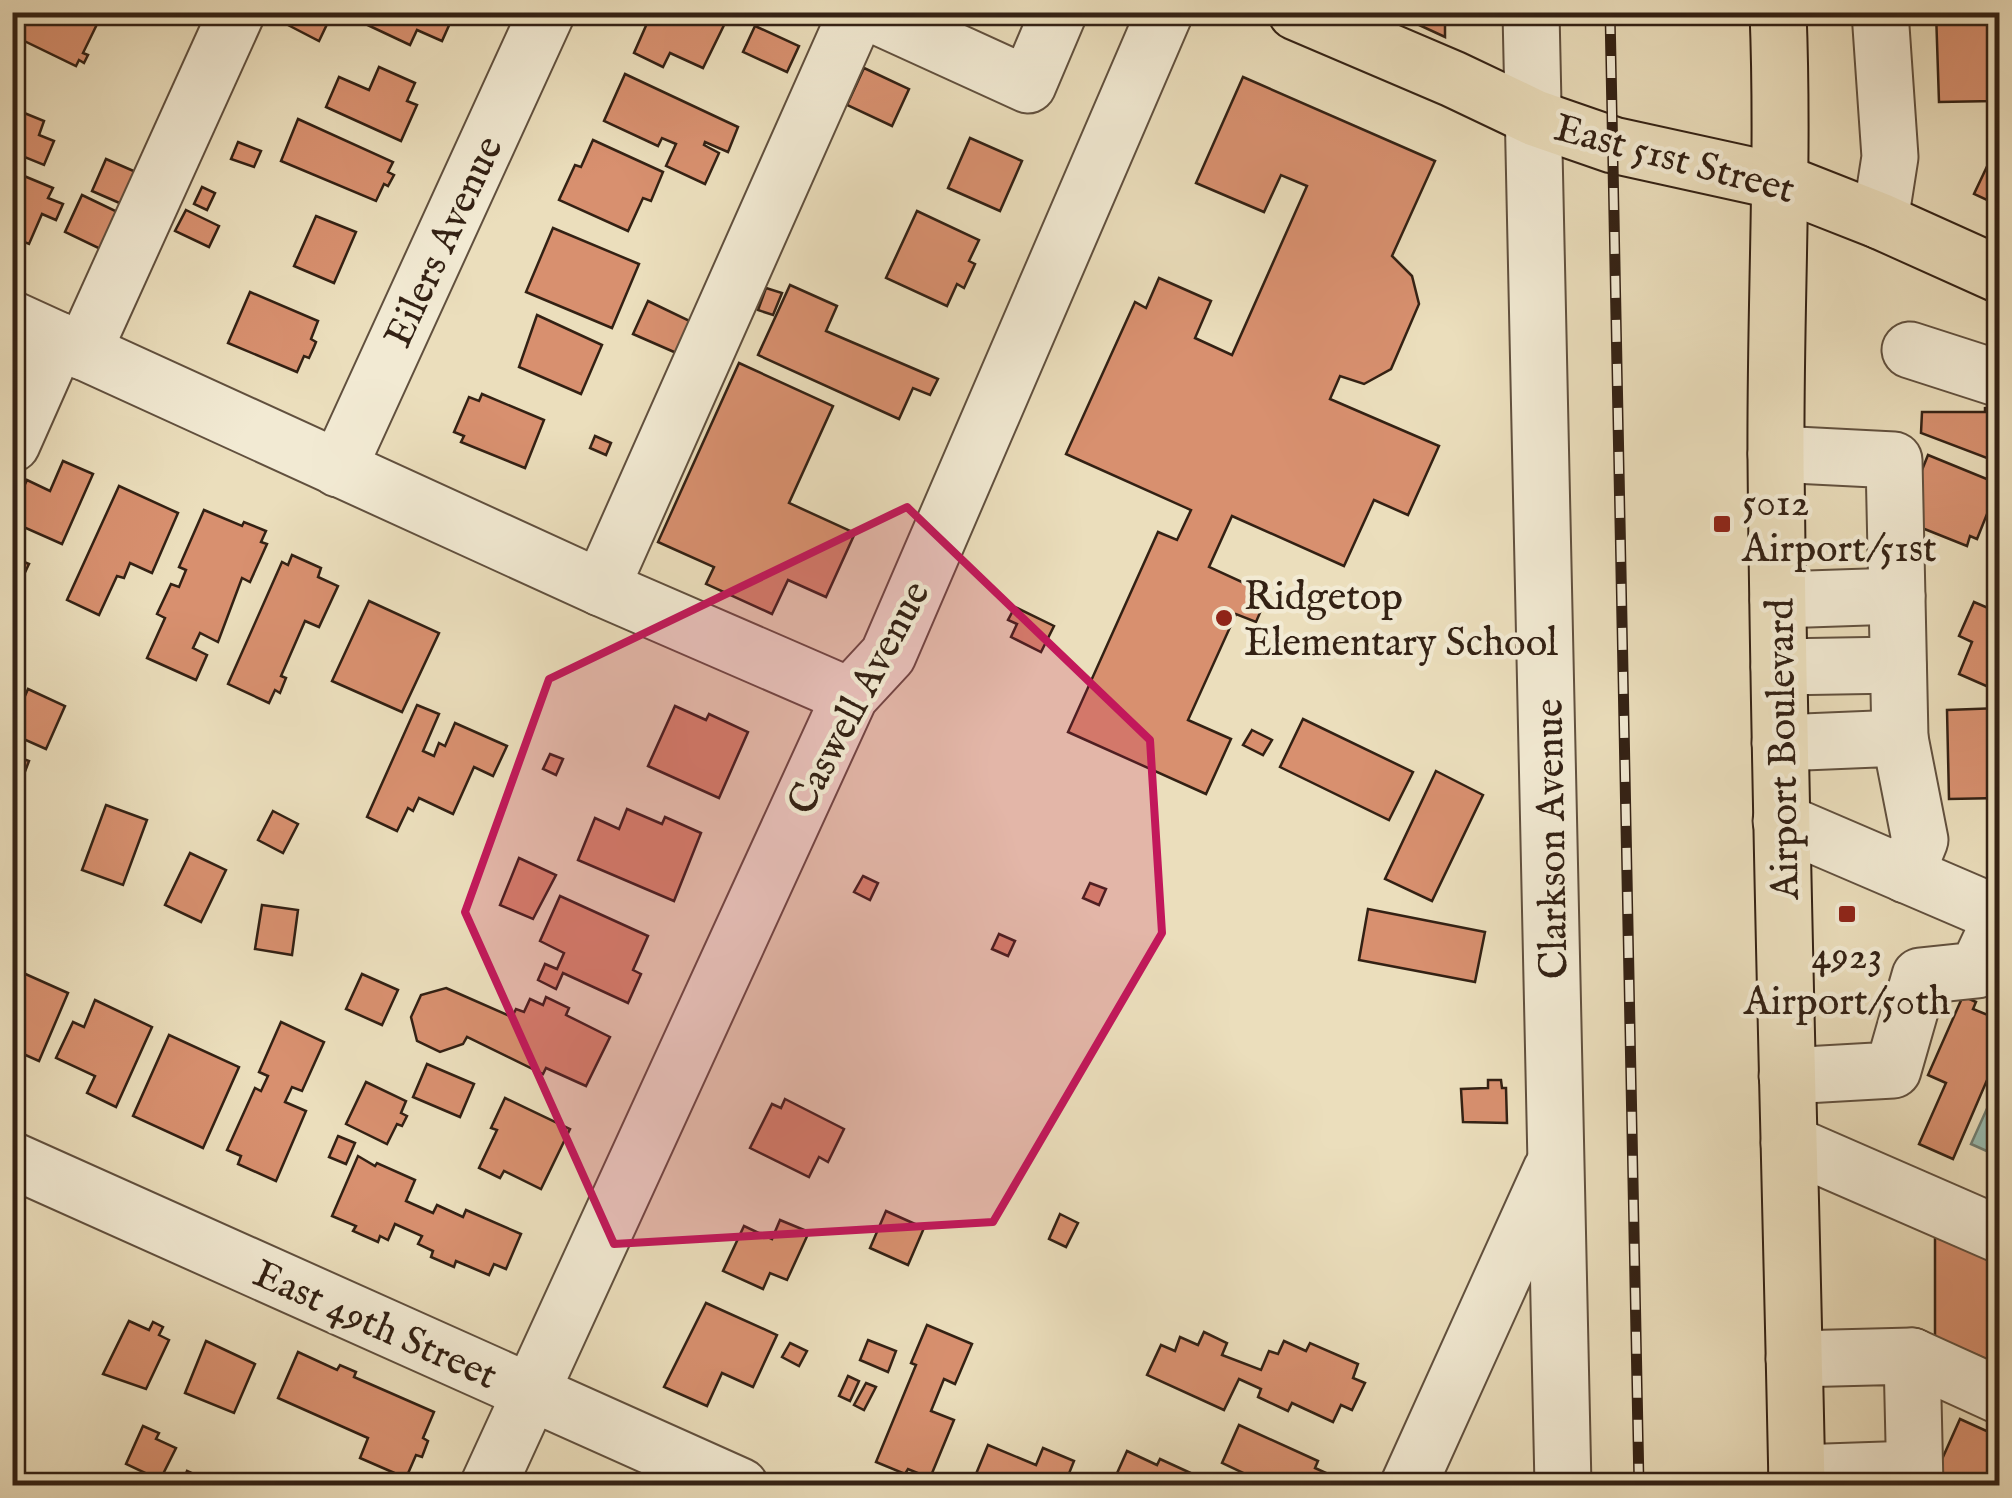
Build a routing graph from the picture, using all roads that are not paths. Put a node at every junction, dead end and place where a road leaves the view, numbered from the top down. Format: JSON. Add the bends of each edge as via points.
{"nodes":[{"id":1,"x":238,"y":12,"type":"edge"},
{"id":2,"x":547,"y":12,"type":"edge"},
{"id":3,"x":858,"y":12,"type":"edge"},
{"id":4,"x":868,"y":12,"type":"edge"},
{"id":5,"x":1059,"y":12,"type":"edge"},
{"id":6,"x":1165,"y":12,"type":"edge"},
{"id":7,"x":1296,"y":12,"type":"edge"},
{"id":8,"x":1532,"y":12,"type":"edge"},
{"id":9,"x":1778,"y":12,"type":"edge"},
{"id":10,"x":1880,"y":12,"type":"edge"},
{"id":11,"x":1535,"y":118,"type":"junction"},
{"id":12,"x":1781,"y":182,"type":"junction"},
{"id":13,"x":1880,"y":220,"type":"junction"},
{"id":14,"x":2000,"y":275,"type":"edge"},
{"id":15,"x":51,"y":337,"type":"edge"},
{"id":16,"x":1910,"y":350,"type":"dead end"},
{"id":17,"x":2000,"y":379,"type":"edge"},
{"id":18,"x":12,"y":444,"type":"edge"},
{"id":19,"x":1776,"y":454,"type":"junction"},
{"id":20,"x":338,"y":469,"type":"junction"},
{"id":21,"x":600,"y":588,"type":"junction"},
{"id":22,"x":1897,"y":596,"type":"junction"},
{"id":23,"x":1778,"y":600,"type":"junction"},
{"id":24,"x":1898,"y":666,"type":"junction"},
{"id":25,"x":1779,"y":667,"type":"junction"},
{"id":26,"x":850,"y":696,"type":"junction"},
{"id":27,"x":1900,"y":738,"type":"junction"},
{"id":28,"x":1780,"y":743,"type":"junction"},
{"id":29,"x":1781,"y":820,"type":"junction"},
{"id":30,"x":1906,"y":874,"type":"junction"},
{"id":31,"x":2000,"y":918,"type":"edge"},
{"id":32,"x":1787,"y":1076,"type":"junction"},
{"id":33,"x":1789,"y":1144,"type":"junction"},
{"id":34,"x":1556,"y":1158,"type":"junction"},
{"id":35,"x":12,"y":1160,"type":"edge"},
{"id":36,"x":2000,"y":1235,"type":"edge"},
{"id":37,"x":1912,"y":1356,"type":"junction"},
{"id":38,"x":1794,"y":1359,"type":"junction"},
{"id":39,"x":530,"y":1392,"type":"junction"},
{"id":40,"x":2000,"y":1396,"type":"edge"},
{"id":41,"x":1915,"y":1477,"type":"edge"},
{"id":42,"x":1797,"y":1479,"type":"edge"},
{"id":43,"x":488,"y":1486,"type":"edge"},
{"id":44,"x":740,"y":1486,"type":"edge"},
{"id":45,"x":1408,"y":1486,"type":"edge"},
{"id":46,"x":1564,"y":1486,"type":"edge"}],
"edges":[{"from":1,"to":15,"type":"street"},
{"from":2,"to":20,"type":"street","name":"Eilers Avenue"},
{"from":3,"to":21,"type":"street"},
{"from":4,"to":5,"type":"street","via":[[1028,84]]},
{"from":6,"to":26,"type":"street","name":"Caswell Avenue","via":[[888,655]]},
{"from":7,"to":11,"type":"main road","name":"East 51st Street"},
{"from":8,"to":11,"type":"street","name":"Clarkson Avenue"},
{"from":9,"to":12,"type":"main road","name":"Airport Boulevard"},
{"from":10,"to":13,"type":"street","via":[[1890,157]]},
{"from":11,"to":12,"type":"main road","name":"East 51st Street","via":[[1612,144]]},
{"from":11,"to":34,"type":"street","name":"Clarkson Avenue"},
{"from":12,"to":13,"type":"main road","name":"East 51st Street"},
{"from":12,"to":19,"type":"main road","name":"Airport Boulevard"},
{"from":13,"to":14,"type":"main road","name":"East 51st Street"},
{"from":15,"to":18,"type":"street"},
{"from":15,"to":20,"type":"street"},
{"from":16,"to":17,"type":"street"},
{"from":19,"to":22,"type":"street","via":[[1894,460]]},
{"from":19,"to":23,"type":"main road","name":"Airport Boulevard"},
{"from":20,"to":21,"type":"street"},
{"from":21,"to":26,"type":"street"},
{"from":22,"to":23,"type":"street"},
{"from":22,"to":24,"type":"street"},
{"from":23,"to":25,"type":"main road","name":"Airport Boulevard"},
{"from":24,"to":25,"type":"street"},
{"from":24,"to":27,"type":"street"},
{"from":25,"to":28,"type":"main road","name":"Airport Boulevard"},
{"from":26,"to":39,"type":"street","name":"Caswell Avenue"},
{"from":27,"to":28,"type":"street"},
{"from":27,"to":30,"type":"street","via":[[1920,840]]},
{"from":28,"to":29,"type":"main road","name":"Airport Boulevard"},
{"from":29,"to":30,"type":"street"},
{"from":29,"to":32,"type":"main road","name":"Airport Boulevard"},
{"from":30,"to":31,"type":"street"},
{"from":31,"to":32,"type":"street","via":[[1977,970],[1920,976],[1892,1070]]},
{"from":32,"to":33,"type":"main road","name":"Airport Boulevard"},
{"from":33,"to":36,"type":"street"},
{"from":33,"to":38,"type":"main road","name":"Airport Boulevard"},
{"from":34,"to":45,"type":"street"},
{"from":34,"to":46,"type":"street","name":"Clarkson Avenue"},
{"from":35,"to":39,"type":"street","name":"East 49th Street"},
{"from":37,"to":38,"type":"street"},
{"from":37,"to":40,"type":"street"},
{"from":37,"to":41,"type":"street"},
{"from":38,"to":42,"type":"main road","name":"Airport Boulevard"},
{"from":39,"to":43,"type":"street","name":"Caswell Avenue"},
{"from":39,"to":44,"type":"street","name":"East 49th Street"},
{"from":41,"to":42,"type":"street"}]}
